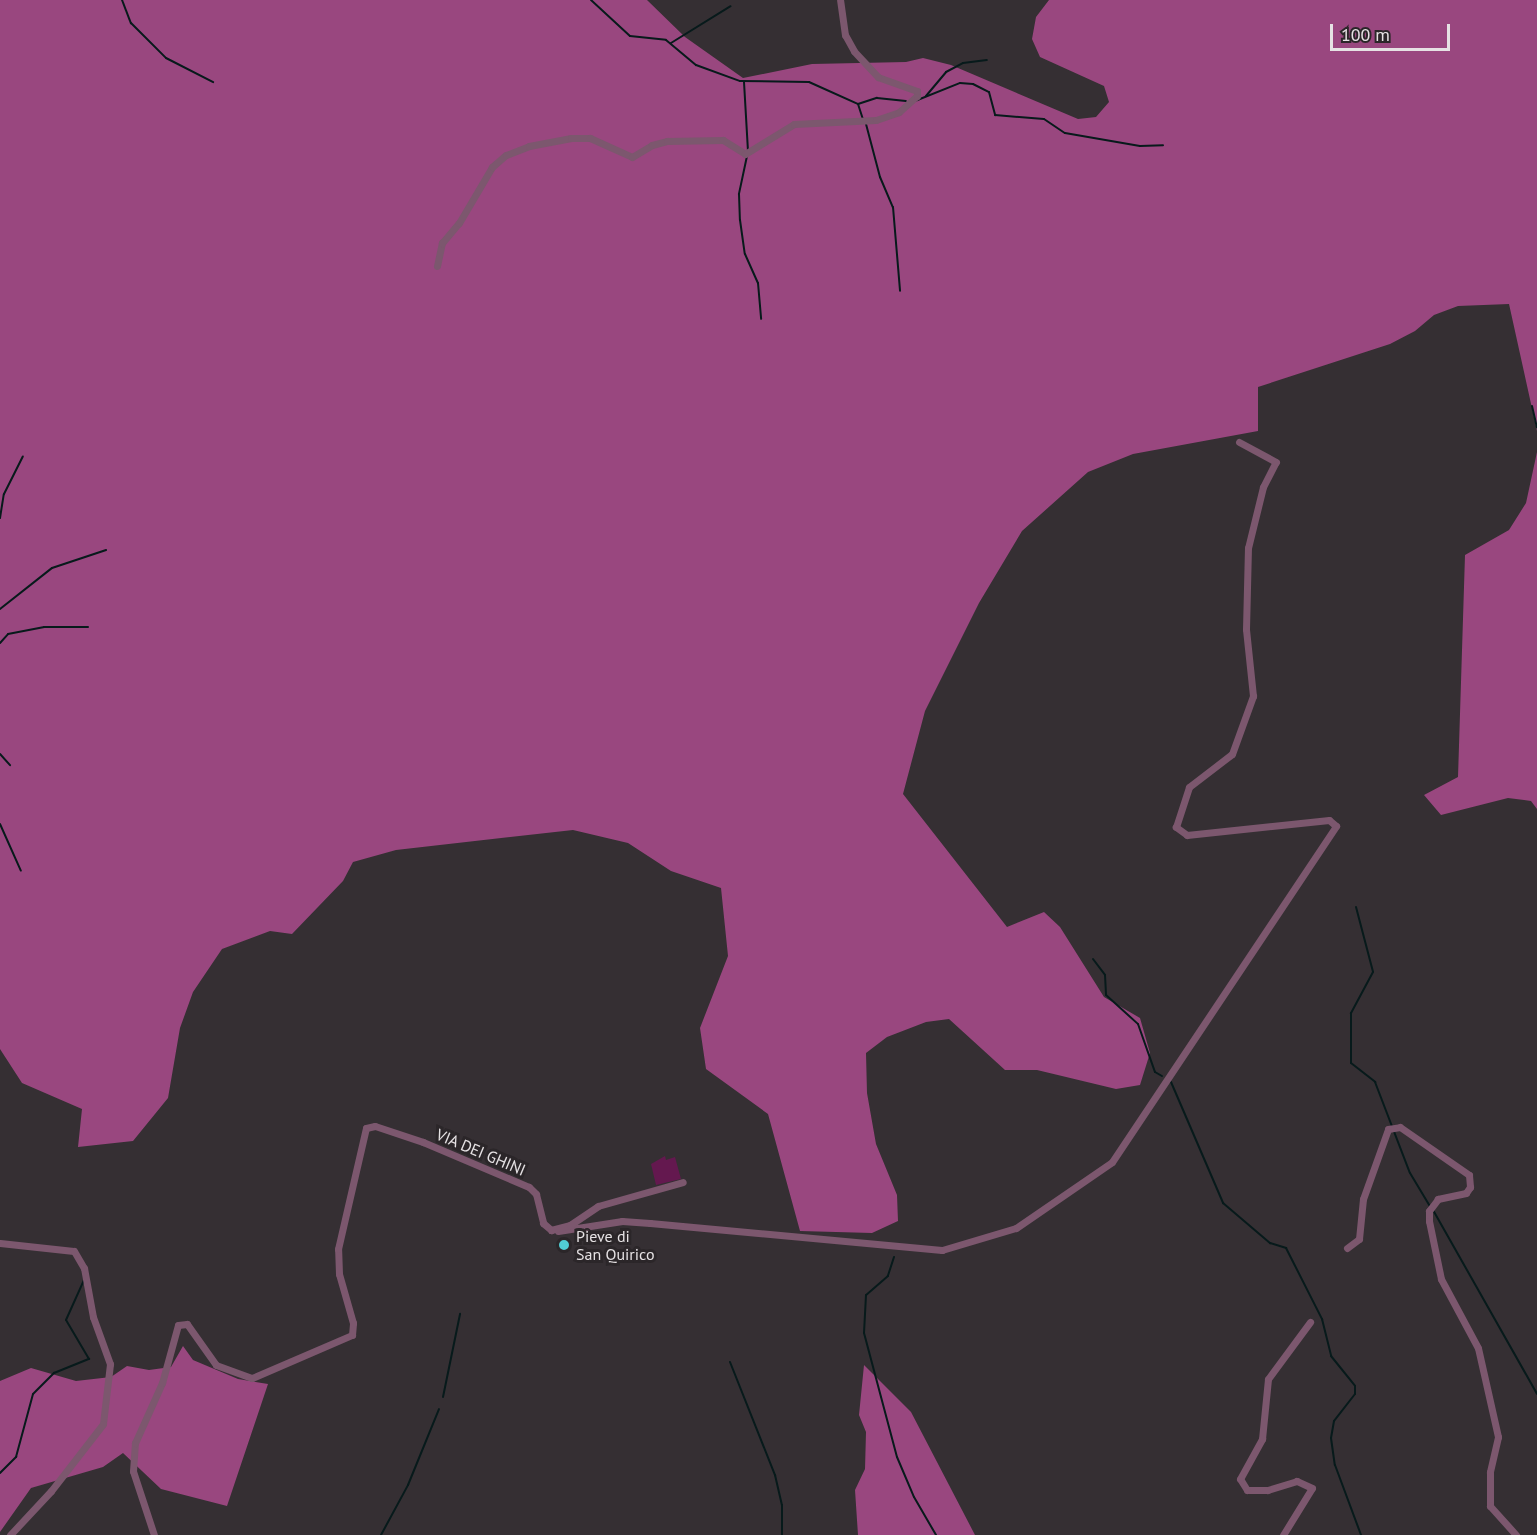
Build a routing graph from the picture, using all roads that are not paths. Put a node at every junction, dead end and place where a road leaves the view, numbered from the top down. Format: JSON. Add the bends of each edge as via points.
{"nodes":[{"id":1,"x":840,"y":0,"type":"edge"},
{"id":2,"x":437,"y":266,"type":"dead end"},
{"id":3,"x":1239,"y":442,"type":"dead end"},
{"id":4,"x":684,"y":1182,"type":"dead end"},
{"id":5,"x":558,"y":1231,"type":"junction"},
{"id":6,"x":0,"y":1243,"type":"edge"},
{"id":7,"x":1347,"y":1248,"type":"dead end"},
{"id":8,"x":1310,"y":1322,"type":"dead end"},
{"id":9,"x":10,"y":1535,"type":"edge"},
{"id":10,"x":154,"y":1535,"type":"edge"},
{"id":11,"x":1283,"y":1535,"type":"edge"},
{"id":12,"x":1516,"y":1535,"type":"edge"}],
"edges":[{"from":1,"to":2,"type":"street","via":[[845,35],[854,51],[878,77],[917,91],[917,96],[899,112],[876,120],[794,124],[745,154],[723,140],[667,141],[632,157],[590,138],[530,146],[506,155],[492,167],[459,223],[442,243]]},
{"from":3,"to":5,"type":"street","via":[[1276,462],[1263,487],[1248,548],[1246,629],[1253,696],[1232,754],[1189,787],[1176,827],[1187,835],[1329,820],[1336,826],[1112,1162],[1016,1228],[942,1250],[622,1221]]},
{"from":4,"to":5,"type":"street","via":[[598,1206]]},
{"from":5,"to":10,"type":"street","name":"VIA DEI GHINI","via":[[546,1228],[536,1194],[529,1187],[375,1126],[366,1128],[338,1249],[339,1274],[353,1323],[348,1340],[252,1378],[216,1365],[187,1324],[178,1325],[162,1383],[135,1443],[133,1471]]},
{"from":6,"to":9,"type":"street","via":[[74,1251],[84,1268],[93,1317],[110,1364],[104,1424]]},
{"from":7,"to":12,"type":"street","via":[[1359,1239],[1368,1183],[1388,1129],[1393,1126],[1469,1175],[1470,1187],[1466,1192],[1438,1199],[1429,1221],[1441,1279],[1478,1348],[1498,1437],[1490,1472],[1490,1506]]},
{"from":8,"to":11,"type":"street","via":[[1268,1378],[1262,1439],[1240,1479],[1247,1490],[1267,1490],[1298,1481],[1312,1488]]}]}
